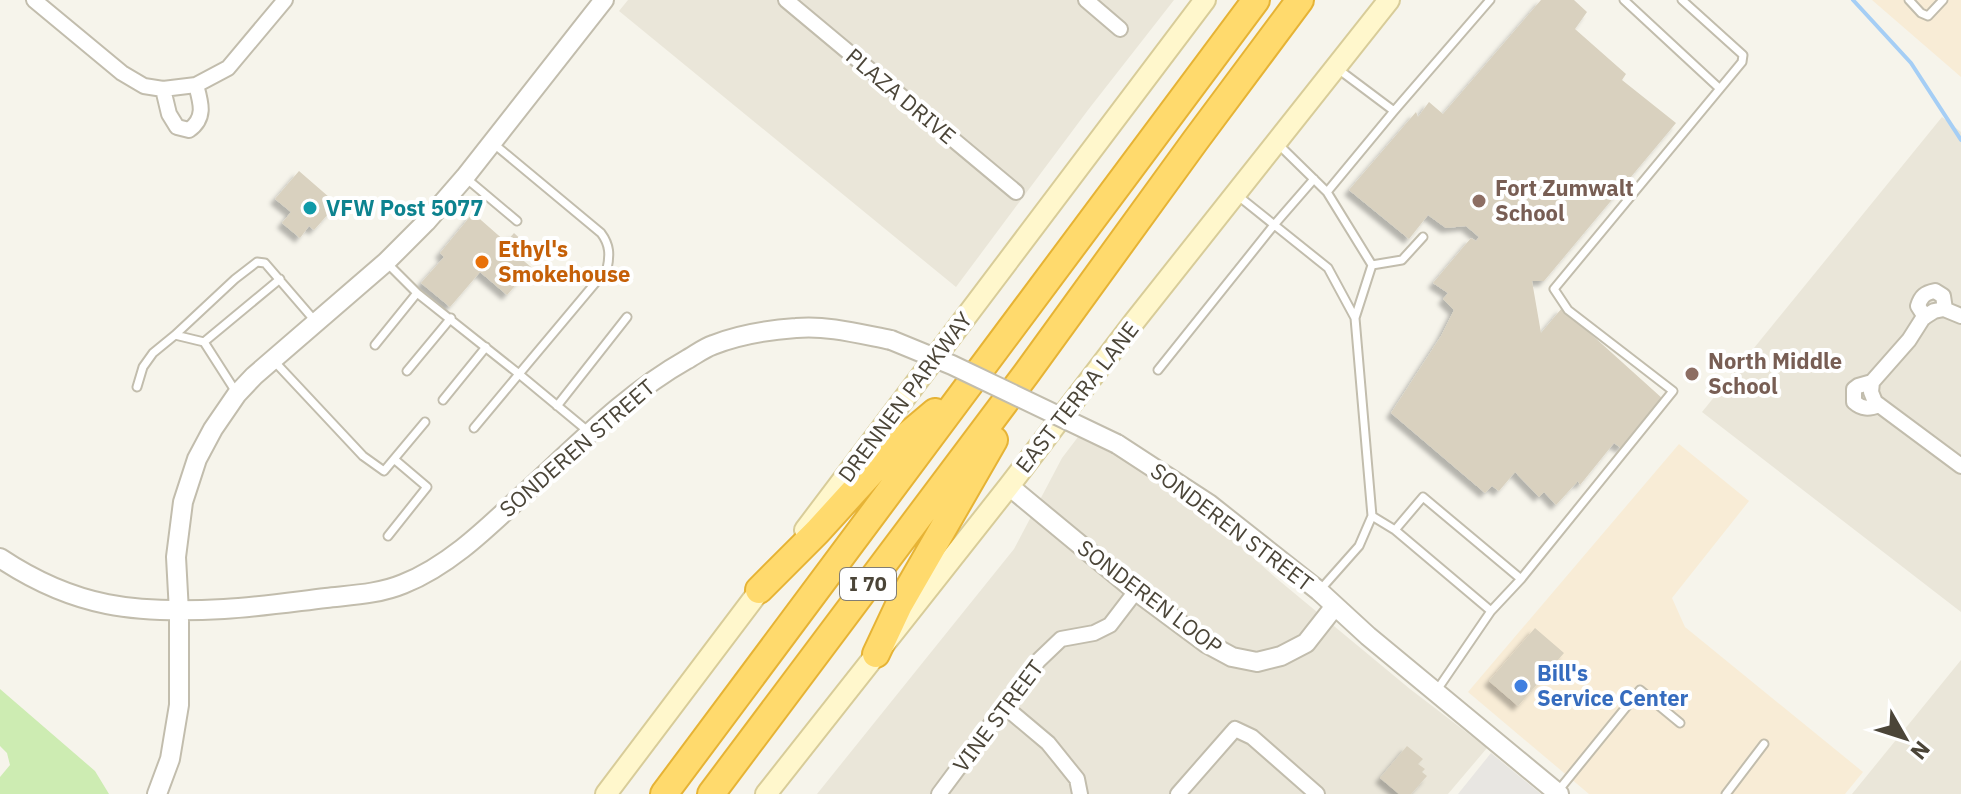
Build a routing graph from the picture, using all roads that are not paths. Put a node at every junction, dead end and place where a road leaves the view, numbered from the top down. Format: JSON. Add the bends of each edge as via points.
{"nodes":[{"id":1,"x":34,"y":0,"type":"edge"},
{"id":2,"x":285,"y":0,"type":"edge"},
{"id":3,"x":604,"y":0,"type":"edge"},
{"id":4,"x":786,"y":0,"type":"edge"},
{"id":5,"x":1086,"y":0,"type":"edge"},
{"id":6,"x":1205,"y":0,"type":"edge"},
{"id":7,"x":1256,"y":0,"type":"edge"},
{"id":8,"x":1300,"y":0,"type":"edge"},
{"id":9,"x":1389,"y":0,"type":"edge"},
{"id":10,"x":1490,"y":0,"type":"edge"},
{"id":11,"x":1624,"y":0,"type":"edge"},
{"id":12,"x":1682,"y":0,"type":"edge"},
{"id":13,"x":1909,"y":0,"type":"edge"},
{"id":14,"x":1943,"y":0,"type":"edge"},
{"id":15,"x":1120,"y":29,"type":"dead end"},
{"id":16,"x":1336,"y":67,"type":"junction"},
{"id":17,"x":196,"y":85,"type":"junction"},
{"id":18,"x":1719,"y":88,"type":"junction"},
{"id":19,"x":163,"y":89,"type":"junction"},
{"id":20,"x":1394,"y":111,"type":"junction"},
{"id":21,"x":492,"y":142,"type":"junction"},
{"id":22,"x":1276,"y":142,"type":"junction"},
{"id":23,"x":465,"y":177,"type":"junction"},
{"id":24,"x":1314,"y":179,"type":"junction"},
{"id":25,"x":1016,"y":192,"type":"dead end"},
{"id":26,"x":1327,"y":192,"type":"junction"},
{"id":27,"x":1236,"y":193,"type":"junction"},
{"id":28,"x":517,"y":221,"type":"dead end"},
{"id":29,"x":1274,"y":225,"type":"junction"},
{"id":30,"x":1423,"y":237,"type":"dead end"},
{"id":31,"x":386,"y":262,"type":"junction"},
{"id":32,"x":1372,"y":265,"type":"junction"},
{"id":33,"x":280,"y":279,"type":"junction"},
{"id":34,"x":417,"y":293,"type":"junction"},
{"id":35,"x":1961,"y":316,"type":"edge"},
{"id":36,"x":627,"y":317,"type":"dead end"},
{"id":37,"x":451,"y":318,"type":"junction"},
{"id":38,"x":1355,"y":318,"type":"junction"},
{"id":39,"x":316,"y":322,"type":"junction"},
{"id":40,"x":175,"y":335,"type":"junction"},
{"id":41,"x":204,"y":342,"type":"junction"},
{"id":42,"x":375,"y":345,"type":"dead end"},
{"id":43,"x":486,"y":347,"type":"junction"},
{"id":44,"x":272,"y":359,"type":"junction"},
{"id":45,"x":1158,"y":370,"type":"dead end"},
{"id":46,"x":407,"y":371,"type":"dead end"},
{"id":47,"x":519,"y":374,"type":"junction"},
{"id":48,"x":1026,"y":374,"type":"junction"},
{"id":49,"x":969,"y":385,"type":"junction"},
{"id":50,"x":137,"y":387,"type":"dead end"},
{"id":51,"x":237,"y":394,"type":"junction"},
{"id":52,"x":443,"y":400,"type":"dead end"},
{"id":53,"x":557,"y":406,"type":"junction"},
{"id":54,"x":425,"y":422,"type":"dead end"},
{"id":55,"x":474,"y":428,"type":"dead end"},
{"id":56,"x":590,"y":434,"type":"junction"},
{"id":57,"x":394,"y":459,"type":"junction"},
{"id":58,"x":1961,"y":466,"type":"edge"},
{"id":59,"x":1009,"y":486,"type":"junction"},
{"id":60,"x":1372,"y":516,"type":"junction"},
{"id":61,"x":1395,"y":530,"type":"junction"},
{"id":62,"x":388,"y":536,"type":"dead end"},
{"id":63,"x":0,"y":558,"type":"edge"},
{"id":64,"x":1521,"y":579,"type":"junction"},
{"id":65,"x":759,"y":590,"type":"junction"},
{"id":66,"x":1136,"y":591,"type":"junction"},
{"id":67,"x":1319,"y":591,"type":"junction"},
{"id":68,"x":1335,"y":606,"type":"junction"},
{"id":69,"x":1491,"y":611,"type":"junction"},
{"id":70,"x":179,"y":612,"type":"junction"},
{"id":71,"x":876,"y":654,"type":"junction"},
{"id":72,"x":1435,"y":692,"type":"junction"},
{"id":73,"x":1004,"y":706,"type":"junction"},
{"id":74,"x":1680,"y":723,"type":"dead end"},
{"id":75,"x":1764,"y":744,"type":"dead end"},
{"id":76,"x":1558,"y":793,"type":"edge"},
{"id":77,"x":157,"y":794,"type":"edge"},
{"id":78,"x":606,"y":794,"type":"edge"},
{"id":79,"x":664,"y":794,"type":"edge"},
{"id":80,"x":711,"y":794,"type":"edge"},
{"id":81,"x":766,"y":794,"type":"edge"},
{"id":82,"x":939,"y":794,"type":"edge"},
{"id":83,"x":1080,"y":794,"type":"edge"},
{"id":84,"x":1178,"y":794,"type":"edge"},
{"id":85,"x":1317,"y":794,"type":"edge"},
{"id":86,"x":1726,"y":794,"type":"edge"}],
"edges":[{"from":1,"to":19,"type":"street","via":[[122,73],[144,86]]},
{"from":2,"to":17,"type":"street","via":[[228,68]]},
{"from":3,"to":21,"type":"street"},
{"from":4,"to":25,"type":"street","name":"PLAZA DRIVE"},
{"from":5,"to":15,"type":"street"},
{"from":6,"to":65,"type":"main road","name":"DRENNEN PARKWAY"},
{"from":7,"to":49,"type":"highway","number":"I 70"},
{"from":8,"to":48,"type":"highway","number":"I 70"},
{"from":9,"to":16,"type":"main road","name":"EAST TERRA LANE"},
{"from":10,"to":20,"type":"lane"},
{"from":11,"to":18,"type":"lane"},
{"from":12,"to":18,"type":"lane","via":[[1743,55]]},
{"from":13,"to":14,"type":"lane","via":[[1928,16]]},
{"from":16,"to":20,"type":"lane"},
{"from":16,"to":22,"type":"main road","name":"EAST TERRA LANE"},
{"from":17,"to":19,"type":"street"},
{"from":17,"to":19,"type":"street","via":[[201,113],[189,130],[177,127]]},
{"from":18,"to":64,"type":"lane","via":[[1554,289],[1568,310],[1673,391]]},
{"from":20,"to":26,"type":"lane"},
{"from":21,"to":23,"type":"street"},
{"from":21,"to":47,"type":"lane","via":[[601,233],[610,257],[607,269]]},
{"from":22,"to":24,"type":"lane"},
{"from":22,"to":27,"type":"main road","name":"EAST TERRA LANE"},
{"from":23,"to":28,"type":"lane"},
{"from":23,"to":31,"type":"street"},
{"from":24,"to":26,"type":"lane"},
{"from":24,"to":29,"type":"lane"},
{"from":26,"to":32,"type":"lane"},
{"from":27,"to":29,"type":"lane"},
{"from":27,"to":59,"type":"main road","name":"EAST TERRA LANE"},
{"from":29,"to":38,"type":"lane","via":[[1328,268]]},
{"from":29,"to":45,"type":"lane"},
{"from":30,"to":32,"type":"lane","via":[[1402,260]]},
{"from":31,"to":34,"type":"lane"},
{"from":31,"to":39,"type":"street"},
{"from":32,"to":38,"type":"lane"},
{"from":33,"to":39,"type":"lane"},
{"from":33,"to":40,"type":"lane","via":[[257,262]]},
{"from":33,"to":41,"type":"lane"},
{"from":34,"to":37,"type":"lane"},
{"from":34,"to":42,"type":"lane"},
{"from":35,"to":58,"type":"street","via":[[1945,309],[1925,317],[1872,382],[1871,392],[1875,402]]},
{"from":36,"to":53,"type":"lane"},
{"from":37,"to":43,"type":"lane"},
{"from":37,"to":46,"type":"lane"},
{"from":38,"to":60,"type":"lane"},
{"from":39,"to":44,"type":"street"},
{"from":40,"to":41,"type":"lane"},
{"from":40,"to":50,"type":"lane","via":[[153,353]]},
{"from":41,"to":51,"type":"lane"},
{"from":43,"to":47,"type":"lane"},
{"from":43,"to":52,"type":"lane"},
{"from":44,"to":51,"type":"street"},
{"from":44,"to":57,"type":"lane","via":[[363,456],[384,471]]},
{"from":47,"to":53,"type":"lane"},
{"from":47,"to":55,"type":"lane"},
{"from":48,"to":71,"type":"highway"},
{"from":48,"to":80,"type":"highway","number":"I 70"},
{"from":49,"to":65,"type":"highway","via":[[897,444]]},
{"from":49,"to":79,"type":"highway","number":"I 70"},
{"from":51,"to":70,"type":"street","via":[[197,459],[183,502],[176,557]]},
{"from":53,"to":56,"type":"lane"},
{"from":54,"to":57,"type":"lane"},
{"from":56,"to":67,"type":"street","name":"SONDEREN STREET","bridge":true,"via":[[666,371],[712,345],[798,327],[891,340],[1117,444],[1209,504]]},
{"from":56,"to":70,"type":"street","name":"SONDEREN STREET","via":[[496,520],[445,561],[404,584],[378,592]]},
{"from":57,"to":62,"type":"lane","via":[[427,487]]},
{"from":59,"to":66,"type":"street","name":"SONDEREN LOOP"},
{"from":59,"to":71,"type":"main road","name":"EAST TERRA LANE"},
{"from":60,"to":61,"type":"lane"},
{"from":60,"to":67,"type":"lane","via":[[1359,546]]},
{"from":61,"to":64,"type":"lane","via":[[1423,497]]},
{"from":61,"to":69,"type":"lane"},
{"from":63,"to":70,"type":"street","name":"SONDEREN STREET","via":[[64,593],[112,607]]},
{"from":64,"to":69,"type":"lane"},
{"from":65,"to":78,"type":"main road","name":"DRENNEN PARKWAY"},
{"from":66,"to":68,"type":"street","name":"SONDEREN LOOP","via":[[1206,643],[1232,657],[1257,662],[1306,643]]},
{"from":66,"to":73,"type":"street","name":"VINE STREET","via":[[1110,625],[1061,639]]},
{"from":67,"to":68,"type":"street","name":"SONDEREN STREET"},
{"from":68,"to":72,"type":"street","name":"SONDEREN STREET"},
{"from":69,"to":72,"type":"lane"},
{"from":70,"to":77,"type":"street","via":[[179,705],[170,759]]},
{"from":71,"to":81,"type":"main road","name":"EAST TERRA LANE"},
{"from":72,"to":76,"type":"street","name":"SONDEREN STREET"},
{"from":73,"to":82,"type":"street","name":"VINE STREET"},
{"from":73,"to":83,"type":"street","via":[[1048,743],[1077,779]]},
{"from":74,"to":76,"type":"lane","via":[[1640,690]]},
{"from":75,"to":86,"type":"lane"},
{"from":84,"to":85,"type":"street","via":[[1235,729],[1252,737]]}]}
